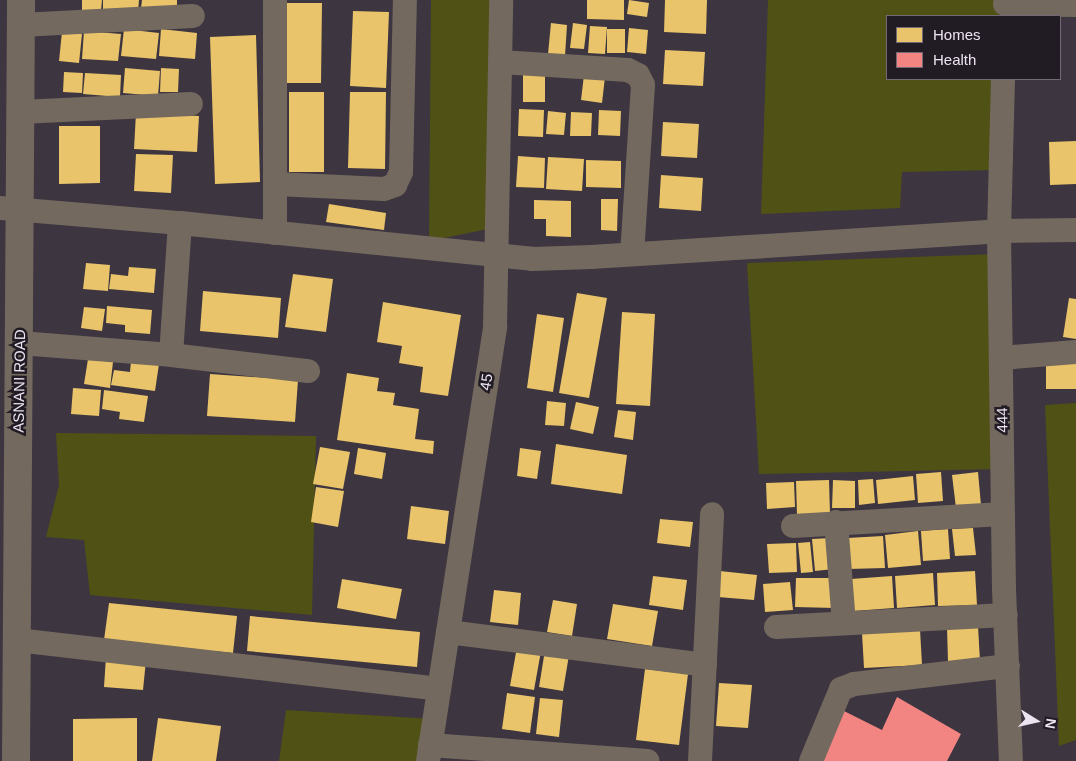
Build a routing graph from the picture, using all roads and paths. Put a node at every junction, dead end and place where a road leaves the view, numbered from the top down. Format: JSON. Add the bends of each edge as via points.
{"nodes":[{"id":1,"x":275,"y":0,"type":"edge"},
{"id":2,"x":405,"y":0,"type":"edge"},
{"id":3,"x":501,"y":0,"type":"edge"},
{"id":4,"x":1076,"y":4,"type":"edge"},
{"id":5,"x":1005,"y":7,"type":"edge"},
{"id":6,"x":21,"y":12,"type":"edge"},
{"id":7,"x":193,"y":16,"type":"dead end"},
{"id":8,"x":500,"y":62,"type":"junction"},
{"id":9,"x":1003,"y":80,"type":"edge"},
{"id":10,"x":192,"y":104,"type":"dead end"},
{"id":11,"x":20,"y":112,"type":"junction"},
{"id":12,"x":275,"y":184,"type":"junction"},
{"id":13,"x":10,"y":209,"type":"edge"},
{"id":14,"x":180,"y":223,"type":"junction"},
{"id":15,"x":1076,"y":230,"type":"edge"},
{"id":16,"x":999,"y":231,"type":"junction"},
{"id":17,"x":275,"y":233,"type":"junction"},
{"id":18,"x":632,"y":253,"type":"junction"},
{"id":19,"x":497,"y":256,"type":"junction"},
{"id":20,"x":20,"y":342,"type":"junction"},
{"id":21,"x":1076,"y":352,"type":"edge"},
{"id":22,"x":172,"y":355,"type":"junction"},
{"id":23,"x":1001,"y":358,"type":"junction"},
{"id":24,"x":308,"y":370,"type":"dead end"},
{"id":25,"x":712,"y":514,"type":"dead end"},
{"id":26,"x":1003,"y":514,"type":"junction"},
{"id":27,"x":836,"y":522,"type":"junction"},
{"id":28,"x":793,"y":526,"type":"dead end"},
{"id":29,"x":1006,"y":615,"type":"junction"},
{"id":30,"x":844,"y":623,"type":"junction"},
{"id":31,"x":776,"y":627,"type":"dead end"},
{"id":32,"x":448,"y":632,"type":"junction"},
{"id":33,"x":17,"y":640,"type":"junction"},
{"id":34,"x":705,"y":665,"type":"junction"},
{"id":35,"x":1008,"y":666,"type":"junction"},
{"id":36,"x":439,"y":689,"type":"junction"},
{"id":37,"x":429,"y":753,"type":"edge"},
{"id":38,"x":16,"y":761,"type":"edge"},
{"id":39,"x":647,"y":761,"type":"edge"},
{"id":40,"x":700,"y":761,"type":"edge"},
{"id":41,"x":811,"y":761,"type":"edge"},
{"id":42,"x":1011,"y":761,"type":"edge"}],
"edges":[{"from":1,"to":12,"type":"street"},
{"from":2,"to":12,"type":"street","via":[[401,172],[395,185],[384,189]]},
{"from":3,"to":8,"type":"street","name":"45"},
{"from":4,"to":5,"type":"street"},
{"from":6,"to":7,"type":"street"},
{"from":6,"to":11,"type":"street","name":"ASNANI ROAD"},
{"from":8,"to":18,"type":"street","via":[[628,70],[638,75],[643,85]]},
{"from":8,"to":19,"type":"street","name":"45"},
{"from":9,"to":16,"type":"street","name":"444"},
{"from":10,"to":11,"type":"street"},
{"from":11,"to":13,"type":"street","name":"ASNANI ROAD"},
{"from":12,"to":17,"type":"street"},
{"from":13,"to":14,"type":"street"},
{"from":13,"to":20,"type":"street","name":"ASNANI ROAD"},
{"from":14,"to":17,"type":"street"},
{"from":14,"to":22,"type":"street"},
{"from":15,"to":16,"type":"street"},
{"from":16,"to":18,"type":"street"},
{"from":16,"to":23,"type":"street","name":"444"},
{"from":17,"to":19,"type":"street"},
{"from":18,"to":19,"type":"street","via":[[532,259]]},
{"from":19,"to":32,"type":"street","name":"45","via":[[495,326]]},
{"from":20,"to":22,"type":"street"},
{"from":20,"to":33,"type":"street","name":"ASNANI ROAD"},
{"from":21,"to":23,"type":"street"},
{"from":22,"to":24,"type":"street"},
{"from":23,"to":26,"type":"street","name":"444"},
{"from":25,"to":34,"type":"street"},
{"from":26,"to":27,"type":"street"},
{"from":26,"to":29,"type":"street","name":"444"},
{"from":27,"to":28,"type":"street"},
{"from":27,"to":30,"type":"street"},
{"from":29,"to":30,"type":"street"},
{"from":29,"to":35,"type":"street","name":"444"},
{"from":30,"to":31,"type":"street"},
{"from":32,"to":34,"type":"street"},
{"from":32,"to":36,"type":"street","name":"45"},
{"from":33,"to":36,"type":"street"},
{"from":33,"to":38,"type":"street","name":"ASNANI ROAD"},
{"from":34,"to":40,"type":"street"},
{"from":35,"to":41,"type":"street","via":[[854,684],[841,689]]},
{"from":35,"to":42,"type":"street","name":"444"},
{"from":36,"to":37,"type":"street","name":"45"},
{"from":37,"to":39,"type":"street"}]}
